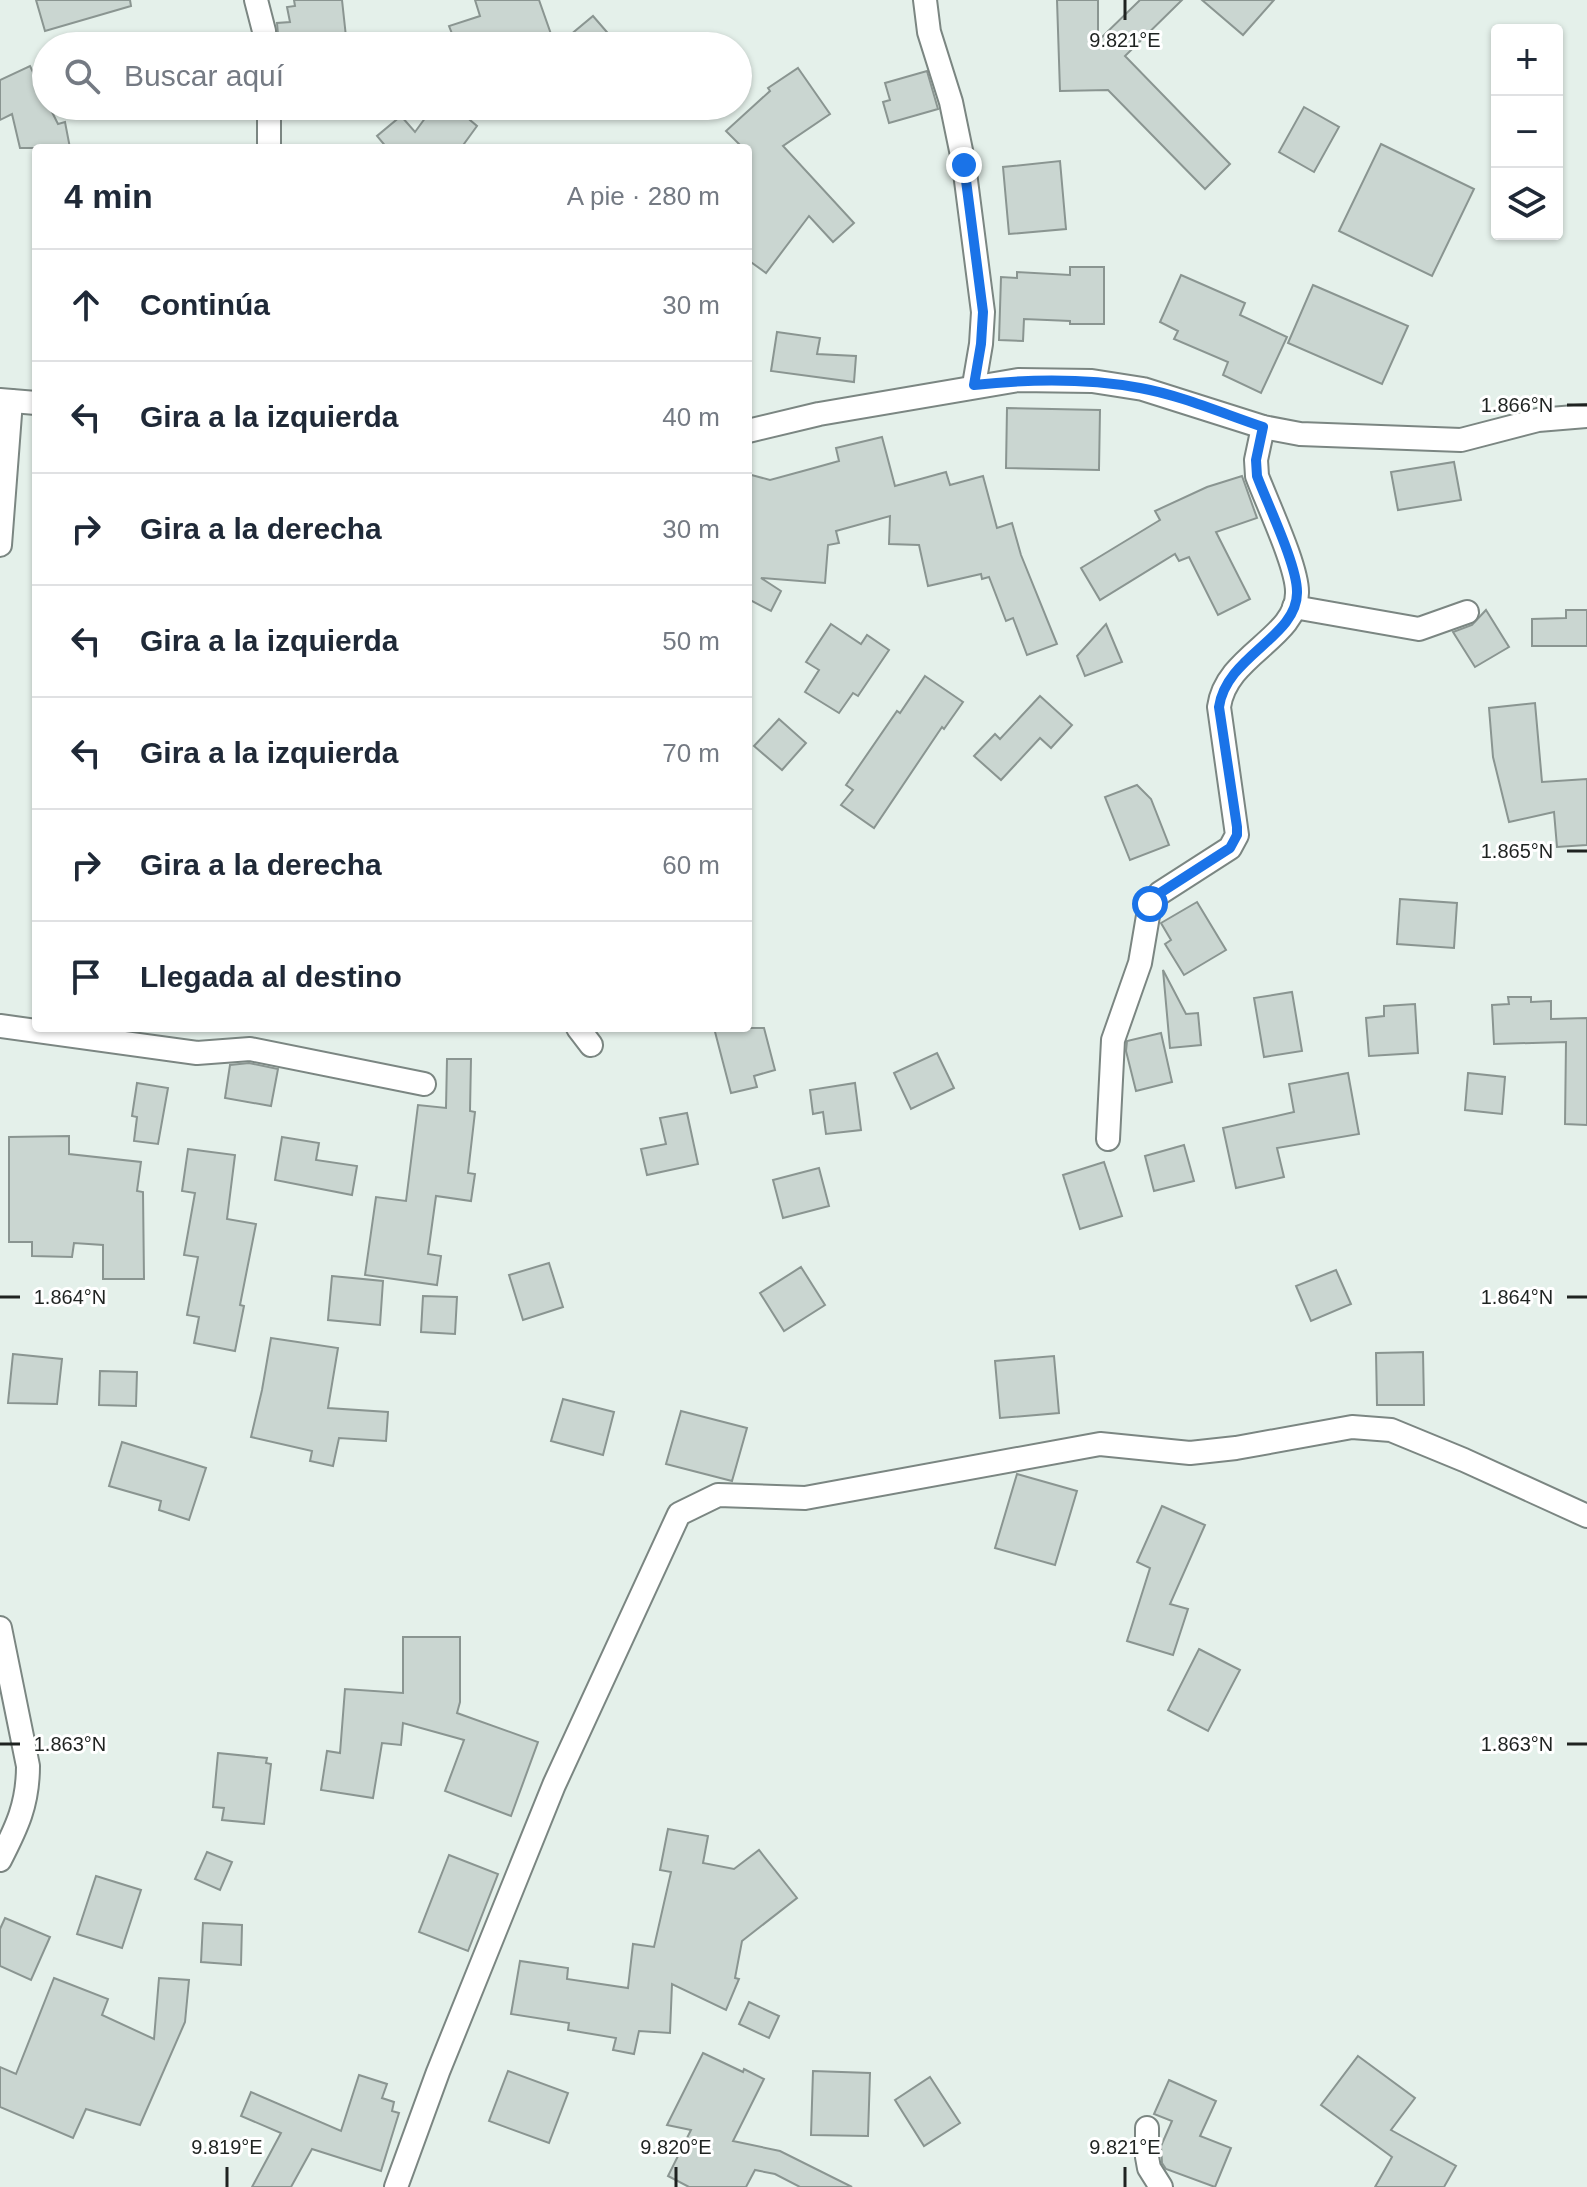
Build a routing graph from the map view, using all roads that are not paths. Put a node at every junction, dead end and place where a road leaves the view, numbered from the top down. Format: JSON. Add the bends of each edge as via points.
{"nodes":[{"id":1,"x":256,"y":0,"type":"edge"},
{"id":2,"x":925,"y":0,"type":"edge"},
{"id":3,"x":262,"y":32,"type":"edge"},
{"id":4,"x":269,"y":120,"type":"edge"},
{"id":5,"x":269,"y":144,"type":"edge"},
{"id":6,"x":974,"y":385,"type":"junction"},
{"id":7,"x":5,"y":400,"type":"edge"},
{"id":8,"x":32,"y":403,"type":"edge"},
{"id":9,"x":1587,"y":416,"type":"edge"},
{"id":10,"x":1263,"y":427,"type":"junction"},
{"id":11,"x":752,"y":430,"type":"edge"},
{"id":12,"x":0,"y":545,"type":"edge"},
{"id":13,"x":1294,"y":607,"type":"junction"},
{"id":14,"x":1467,"y":612,"type":"dead end"},
{"id":15,"x":0,"y":1026,"type":"edge"},
{"id":16,"x":32,"y":1030,"type":"edge"},
{"id":17,"x":44,"y":1032,"type":"edge"},
{"id":18,"x":424,"y":1084,"type":"dead end"},
{"id":19,"x":1108,"y":1139,"type":"dead end"},
{"id":20,"x":1587,"y":1516,"type":"edge"},
{"id":21,"x":0,"y":1628,"type":"edge"},
{"id":22,"x":0,"y":1860,"type":"edge"},
{"id":23,"x":1147,"y":2128,"type":"dead end"},
{"id":24,"x":396,"y":2187,"type":"edge"},
{"id":25,"x":1161,"y":2187,"type":"edge"}],
"edges":[{"from":1,"to":3,"type":"street"},
{"from":2,"to":6,"type":"street","via":[[964,165],[981,297]]},
{"from":4,"to":5,"type":"street"},
{"from":6,"to":10,"type":"street","via":[[1092,381],[1143,389]]},
{"from":6,"to":11,"type":"street"},
{"from":7,"to":8,"type":"street"},
{"from":7,"to":12,"type":"street"},
{"from":9,"to":10,"type":"street","via":[[1538,420],[1461,440],[1300,434]]},
{"from":10,"to":13,"type":"street","via":[[1257,476],[1292,567],[1298,592]]},
{"from":13,"to":14,"type":"street","via":[[1419,629]]},
{"from":13,"to":19,"type":"street","via":[[1289,619],[1228,679],[1221,694],[1237,835],[1230,848],[1150,904],[1140,963],[1113,1040]]},
{"from":15,"to":16,"type":"street"},
{"from":17,"to":18,"type":"street","via":[[197,1053],[250,1049]]},
{"from":20,"to":24,"type":"street","via":[[1391,1430],[1352,1427],[1190,1453],[1100,1444],[805,1498],[718,1495],[679,1514],[554,1785]]},
{"from":21,"to":22,"type":"street","via":[[28,1789],[23,1813]]},
{"from":23,"to":25,"type":"street","via":[[1149,2168]]}]}
